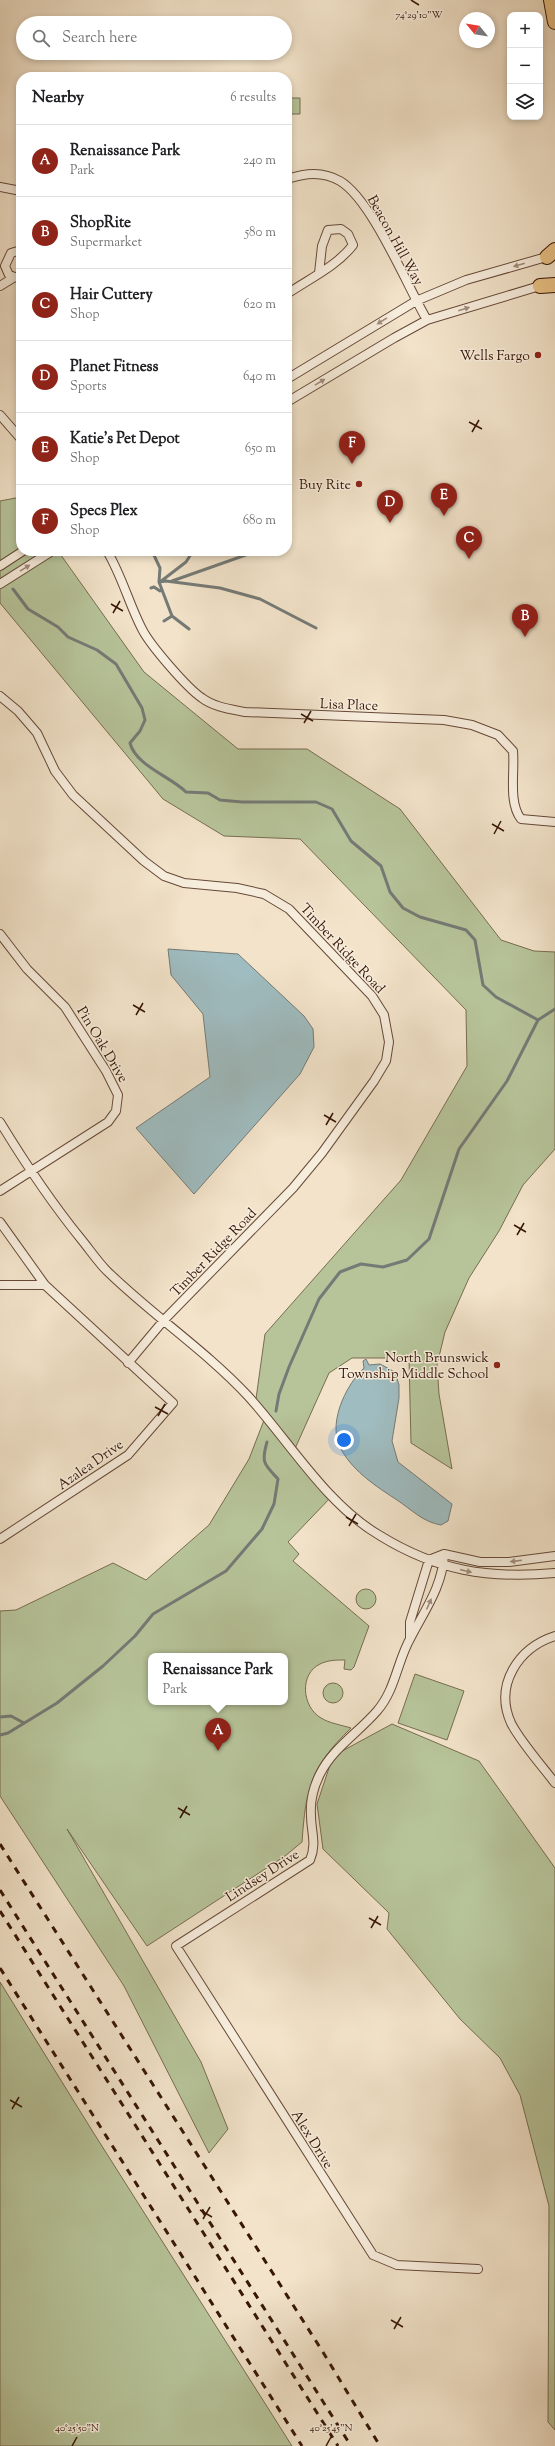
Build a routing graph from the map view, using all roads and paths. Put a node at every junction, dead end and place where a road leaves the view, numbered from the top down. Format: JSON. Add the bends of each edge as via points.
{"nodes":[{"id":1,"x":551,"y":0,"type":"edge"},
{"id":2,"x":555,"y":22,"type":"edge"},
{"id":3,"x":292,"y":178,"type":"edge"},
{"id":4,"x":0,"y":187,"type":"edge"},
{"id":5,"x":16,"y":190,"type":"edge"},
{"id":6,"x":16,"y":252,"type":"edge"},
{"id":7,"x":552,"y":254,"type":"edge"},
{"id":8,"x":319,"y":273,"type":"junction"},
{"id":9,"x":16,"y":278,"type":"edge"},
{"id":10,"x":16,"y":279,"type":"edge"},
{"id":11,"x":555,"y":280,"type":"edge"},
{"id":12,"x":555,"y":284,"type":"edge"},
{"id":13,"x":0,"y":286,"type":"edge"},
{"id":14,"x":540,"y":286,"type":"junction"},
{"id":15,"x":292,"y":291,"type":"edge"},
{"id":16,"x":416,"y":301,"type":"junction"},
{"id":17,"x":427,"y":320,"type":"junction"},
{"id":18,"x":292,"y":376,"type":"edge"},
{"id":19,"x":292,"y":399,"type":"edge"},
{"id":20,"x":0,"y":415,"type":"edge"},
{"id":21,"x":16,"y":433,"type":"edge"},
{"id":22,"x":16,"y":556,"type":"edge"},
{"id":23,"x":44,"y":556,"type":"edge"},
{"id":24,"x":110,"y":556,"type":"edge"},
{"id":25,"x":0,"y":566,"type":"edge"},
{"id":26,"x":0,"y":584,"type":"edge"},
{"id":27,"x":0,"y":696,"type":"edge"},
{"id":28,"x":555,"y":822,"type":"edge"},
{"id":29,"x":0,"y":934,"type":"edge"},
{"id":30,"x":0,"y":1122,"type":"edge"},
{"id":31,"x":30,"y":1171,"type":"junction"},
{"id":32,"x":0,"y":1190,"type":"edge"},
{"id":33,"x":0,"y":1222,"type":"edge"},
{"id":34,"x":0,"y":1285,"type":"edge"},
{"id":35,"x":45,"y":1285,"type":"junction"},
{"id":36,"x":164,"y":1320,"type":"junction"},
{"id":37,"x":128,"y":1363,"type":"junction"},
{"id":38,"x":0,"y":1539,"type":"edge"},
{"id":39,"x":444,"y":1554,"type":"junction"},
{"id":40,"x":555,"y":1556,"type":"edge"},
{"id":41,"x":429,"y":1560,"type":"junction"},
{"id":42,"x":444,"y":1566,"type":"junction"},
{"id":43,"x":555,"y":1573,"type":"edge"},
{"id":44,"x":555,"y":1636,"type":"edge"},
{"id":45,"x":410,"y":1638,"type":"junction"},
{"id":46,"x":555,"y":1783,"type":"edge"},
{"id":47,"x":176,"y":1946,"type":"joint"},
{"id":48,"x":478,"y":2269,"type":"dead end"}],
"edges":[{"from":1,"to":2,"type":"highway"},
{"from":3,"to":16,"type":"street","name":"Beacon Hill Way","via":[[316,173],[340,181],[353,191],[394,258]]},
{"from":4,"to":5,"type":"street"},
{"from":6,"to":9,"type":"street","via":[[11,253],[6,261],[6,271]]},
{"from":7,"to":16,"type":"street","one_way":true,"via":[[466,280]]},
{"from":8,"to":8,"type":"street","via":[[353,245],[348,234],[341,229],[328,230],[322,246]]},
{"from":8,"to":15,"type":"street"},
{"from":10,"to":13,"type":"street"},
{"from":11,"to":14,"type":"street"},
{"from":12,"to":14,"type":"highway"},
{"from":17,"to":14,"type":"street","one_way":true},
{"from":16,"to":17,"type":"street","name":"Beacon Hill Way"},
{"from":16,"to":18,"type":"street","one_way":true},
{"from":19,"to":17,"type":"street","one_way":true},
{"from":20,"to":21,"type":"street"},
{"from":22,"to":25,"type":"street"},
{"from":26,"to":23,"type":"street","one_way":true},
{"from":24,"to":28,"type":"street","name":"Lisa Place","via":[[153,648],[201,698],[219,707],[245,712],[444,720],[472,725],[498,735],[513,751],[514,801],[516,812],[521,819]]},
{"from":27,"to":36,"type":"street","name":"Timber Ridge Road","via":[[18,711],[37,733],[55,771],[73,795],[144,861],[164,876],[184,883],[237,888],[264,894],[289,909],[372,996],[384,1015],[389,1042],[386,1061],[374,1081],[293,1188]]},
{"from":29,"to":31,"type":"street","name":"Pin Oak Drive","via":[[27,969],[65,1007],[106,1070],[118,1095],[116,1111],[108,1122]]},
{"from":30,"to":31,"type":"street"},
{"from":31,"to":32,"type":"street"},
{"from":31,"to":36,"type":"street","via":[[58,1211],[106,1270]]},
{"from":33,"to":35,"type":"street","name":"Azalea Drive"},
{"from":34,"to":35,"type":"street"},
{"from":35,"to":37,"type":"street","name":"Azalea Drive"},
{"from":36,"to":37,"type":"street"},
{"from":36,"to":41,"type":"street","via":[[247,1395],[338,1503],[378,1535]]},
{"from":37,"to":38,"type":"street","name":"Azalea Drive","via":[[173,1403],[128,1455]]},
{"from":40,"to":39,"type":"street","one_way":true,"via":[[509,1562],[480,1562]]},
{"from":39,"to":41,"type":"street"},
{"from":39,"to":42,"type":"street","name":"Lindsey Drive"},
{"from":41,"to":42,"type":"street"},
{"from":41,"to":45,"type":"street","name":"Lindsey Drive","via":[[410,1622]]},
{"from":42,"to":43,"type":"street","one_way":true,"via":[[477,1574],[522,1576]]},
{"from":45,"to":42,"type":"street","name":"Lindsey Drive","one_way":true,"via":[[421,1622]]},
{"from":44,"to":46,"type":"street","via":[[545,1639],[516,1661],[506,1684],[505,1703],[512,1723]]},
{"from":45,"to":47,"type":"street","name":"Lindsey Drive","via":[[393,1686],[377,1711],[332,1754],[319,1774],[312,1795],[314,1850],[310,1860]]},
{"from":47,"to":48,"type":"street","name":"Alex Drive","via":[[373,2255],[397,2265]]}]}
